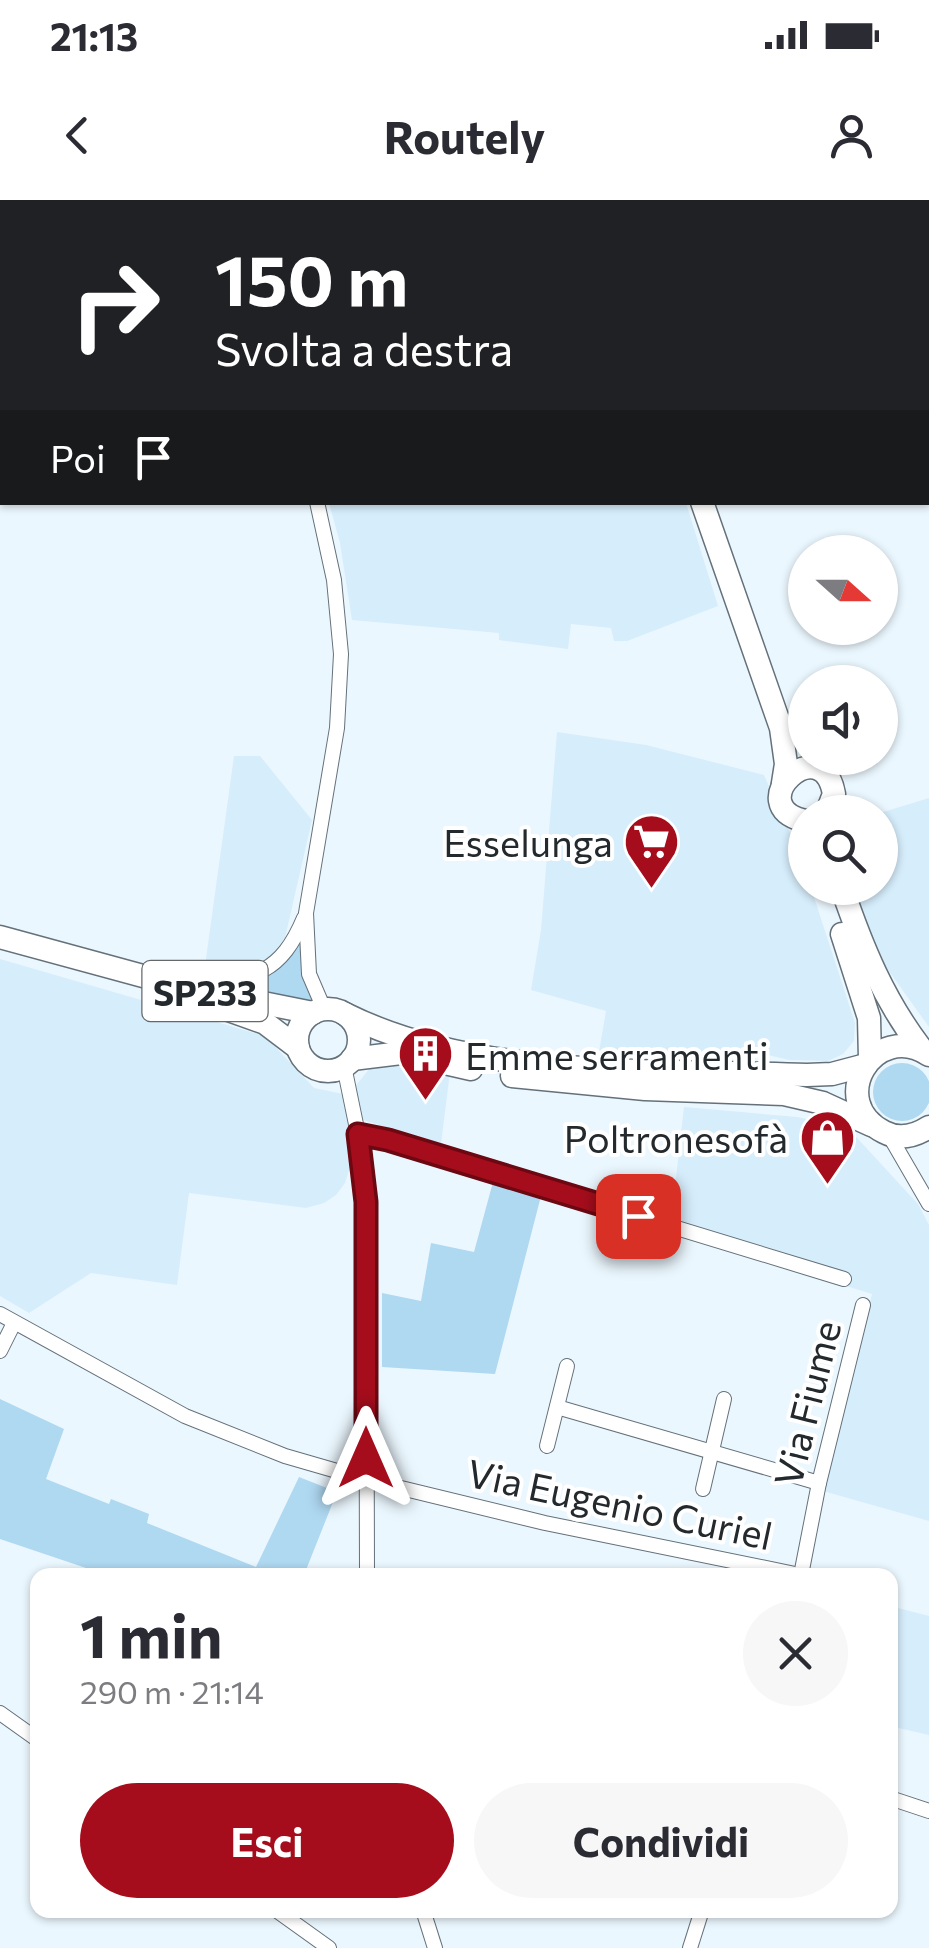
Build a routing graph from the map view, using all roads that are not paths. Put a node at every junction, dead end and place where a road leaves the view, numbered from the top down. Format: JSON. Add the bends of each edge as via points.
{"nodes":[{"id":1,"x":317,"y":505,"type":"edge"},
{"id":2,"x":703,"y":505,"type":"edge"},
{"id":3,"x":781,"y":728,"type":"junction"},
{"id":4,"x":788,"y":737,"type":"edge"},
{"id":5,"x":791,"y":775,"type":"edge"},
{"id":6,"x":783,"y":783,"type":"junction"},
{"id":7,"x":788,"y":809,"type":"edge"},
{"id":8,"x":832,"y":905,"type":"edge"},
{"id":9,"x":848,"y":905,"type":"edge"},
{"id":10,"x":306,"y":913,"type":"junction"},
{"id":11,"x":0,"y":937,"type":"edge"},
{"id":12,"x":98,"y":965,"type":"junction"},
{"id":13,"x":187,"y":988,"type":"junction"},
{"id":14,"x":327,"y":1012,"type":"junction"},
{"id":15,"x":298,"y":1048,"type":"junction"},
{"id":16,"x":926,"y":1053,"type":"edge"},
{"id":17,"x":868,"y":1062,"type":"junction"},
{"id":18,"x":348,"y":1063,"type":"junction"},
{"id":19,"x":929,"y":1127,"type":"edge"},
{"id":20,"x":880,"y":1130,"type":"junction"},
{"id":21,"x":358,"y":1134,"type":"junction"},
{"id":22,"x":929,"y":1204,"type":"edge"},
{"id":23,"x":844,"y":1278,"type":"dead end"},
{"id":24,"x":863,"y":1305,"type":"dead end"},
{"id":25,"x":0,"y":1314,"type":"edge"},
{"id":26,"x":14,"y":1322,"type":"junction"},
{"id":27,"x":0,"y":1351,"type":"edge"},
{"id":28,"x":567,"y":1366,"type":"dead end"},
{"id":29,"x":724,"y":1399,"type":"dead end"},
{"id":30,"x":556,"y":1407,"type":"junction"},
{"id":31,"x":547,"y":1446,"type":"dead end"},
{"id":32,"x":712,"y":1452,"type":"junction"},
{"id":33,"x":368,"y":1480,"type":"junction"},
{"id":34,"x":819,"y":1483,"type":"junction"},
{"id":35,"x":703,"y":1489,"type":"dead end"},
{"id":36,"x":366,"y":1568,"type":"edge"},
{"id":37,"x":767,"y":1568,"type":"edge"},
{"id":38,"x":802,"y":1568,"type":"edge"},
{"id":39,"x":0,"y":1713,"type":"edge"},
{"id":40,"x":30,"y":1734,"type":"edge"},
{"id":41,"x":898,"y":1801,"type":"edge"},
{"id":42,"x":929,"y":1812,"type":"edge"},
{"id":43,"x":287,"y":1918,"type":"edge"},
{"id":44,"x":426,"y":1918,"type":"edge"},
{"id":45,"x":699,"y":1918,"type":"edge"},
{"id":46,"x":329,"y":1948,"type":"edge"},
{"id":47,"x":436,"y":1948,"type":"edge"},
{"id":48,"x":690,"y":1948,"type":"edge"}],
"edges":[{"from":1,"to":10,"type":"street","via":[[334,580],[341,654],[337,728]]},
{"from":2,"to":3,"type":"main road"},
{"from":3,"to":4,"type":"main road"},
{"from":3,"to":6,"type":"main road"},
{"from":5,"to":6,"type":"main road"},
{"from":6,"to":7,"type":"main road","via":[[781,801]]},
{"from":8,"to":17,"type":"main road","via":[[869,1018]]},
{"from":9,"to":16,"type":"main road","via":[[885,997]]},
{"from":10,"to":13,"type":"street","via":[[288,950],[269,969]]},
{"from":10,"to":14,"type":"street","via":[[309,974]]},
{"from":11,"to":12,"type":"main road","number":"SP233"},
{"from":12,"to":13,"type":"main road","number":"SP233"},
{"from":12,"to":15,"type":"main road","number":"SP233","via":[[265,1023]]},
{"from":13,"to":14,"type":"main road","number":"SP233"},
{"from":14,"to":15,"type":"main road","number":"SP233","via":[[299,1028]]},
{"from":14,"to":17,"type":"main road","number":"SP233","via":[[524,1063],[807,1075]]},
{"from":14,"to":18,"type":"main road","via":[[357,1030]]},
{"from":15,"to":18,"type":"main road","number":"SP233","via":[[317,1069]]},
{"from":16,"to":17,"type":"main road","number":"SP233","via":[[895,1047]]},
{"from":17,"to":20,"type":"main road","via":[[857,1096]]},
{"from":18,"to":20,"type":"main road","number":"SP233","via":[[401,1053],[554,1082],[784,1094]]},
{"from":18,"to":21,"type":"street"},
{"from":19,"to":20,"type":"main road","via":[[905,1137]]},
{"from":20,"to":22,"type":"street"},
{"from":21,"to":23,"type":"street"},
{"from":21,"to":33,"type":"street","via":[[366,1202]]},
{"from":24,"to":34,"type":"street","name":"Via Fiume"},
{"from":25,"to":26,"type":"street","name":"Via Eugenio Curiel"},
{"from":26,"to":27,"type":"street"},
{"from":26,"to":33,"type":"street","name":"Via Eugenio Curiel","via":[[186,1416]]},
{"from":28,"to":30,"type":"street"},
{"from":29,"to":32,"type":"street"},
{"from":30,"to":31,"type":"street"},
{"from":30,"to":32,"type":"street"},
{"from":32,"to":34,"type":"street"},
{"from":32,"to":35,"type":"street"},
{"from":33,"to":36,"type":"street"},
{"from":33,"to":37,"type":"street","name":"Via Eugenio Curiel"},
{"from":34,"to":38,"type":"street","name":"Via Fiume"},
{"from":39,"to":40,"type":"street"},
{"from":41,"to":42,"type":"street"},
{"from":43,"to":46,"type":"street"},
{"from":44,"to":47,"type":"street"},
{"from":45,"to":48,"type":"street"}]}
